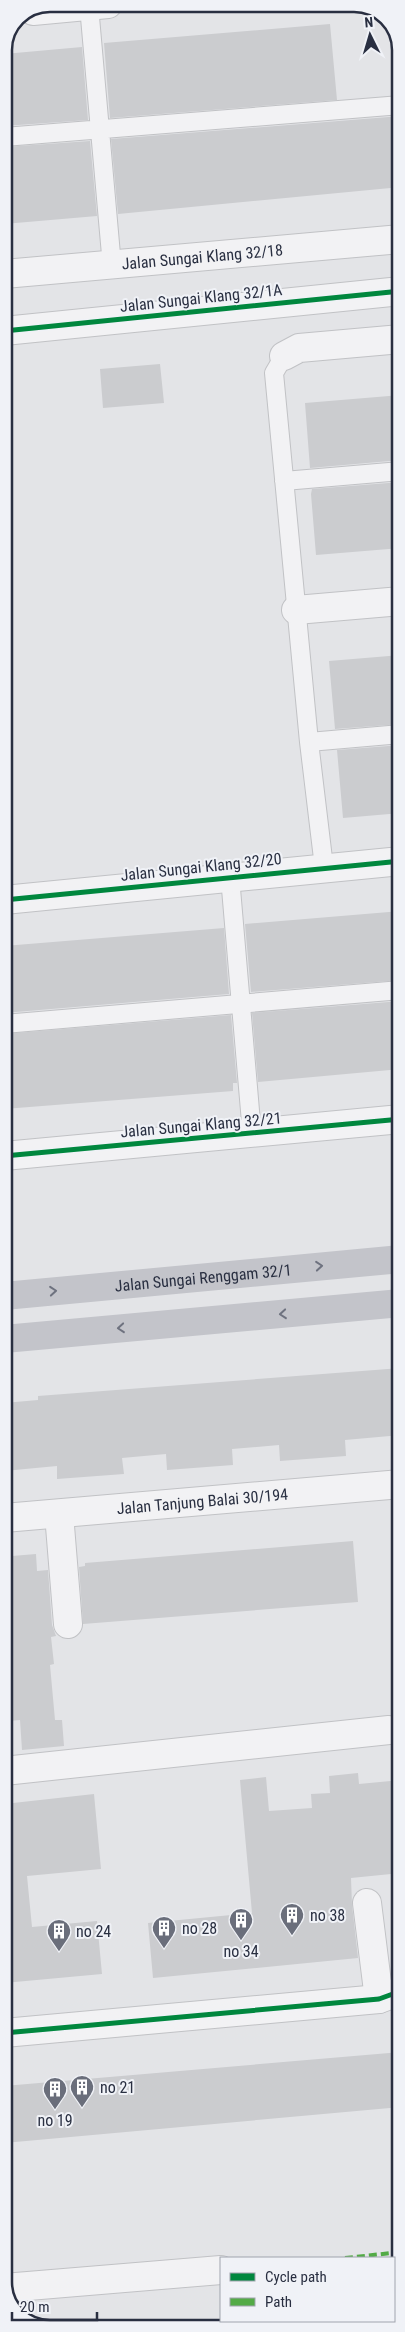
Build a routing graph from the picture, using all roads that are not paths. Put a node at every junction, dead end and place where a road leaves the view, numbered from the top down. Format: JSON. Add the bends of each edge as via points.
{"nodes":[{"id":1,"x":98,"y":13,"type":"edge"},
{"id":2,"x":392,"y":106,"type":"edge"},
{"id":3,"x":99,"y":128,"type":"junction"},
{"id":4,"x":13,"y":136,"type":"edge"},
{"id":5,"x":392,"y":240,"type":"edge"},
{"id":6,"x":112,"y":266,"type":"junction"},
{"id":7,"x":13,"y":273,"type":"edge"},
{"id":8,"x":392,"y":292,"type":"edge"},
{"id":9,"x":13,"y":330,"type":"edge"},
{"id":10,"x":392,"y":340,"type":"edge"},
{"id":11,"x":284,"y":356,"type":"joint"},
{"id":12,"x":392,"y":472,"type":"edge"},
{"id":13,"x":284,"y":481,"type":"junction"},
{"id":14,"x":392,"y":601,"type":"edge"},
{"id":15,"x":296,"y":610,"type":"junction"},
{"id":16,"x":392,"y":735,"type":"edge"},
{"id":17,"x":308,"y":742,"type":"junction"},
{"id":18,"x":392,"y":862,"type":"edge"},
{"id":19,"x":324,"y":867,"type":"junction"},
{"id":20,"x":230,"y":877,"type":"junction"},
{"id":21,"x":13,"y":899,"type":"edge"},
{"id":22,"x":392,"y":991,"type":"edge"},
{"id":23,"x":240,"y":1003,"type":"junction"},
{"id":24,"x":13,"y":1023,"type":"edge"},
{"id":25,"x":392,"y":1120,"type":"edge"},
{"id":26,"x":252,"y":1134,"type":"junction"},
{"id":27,"x":13,"y":1155,"type":"edge"},
{"id":28,"x":392,"y":1260,"type":"edge"},
{"id":29,"x":13,"y":1295,"type":"edge"},
{"id":30,"x":392,"y":1304,"type":"edge"},
{"id":31,"x":13,"y":1338,"type":"edge"},
{"id":32,"x":392,"y":1485,"type":"edge"},
{"id":33,"x":59,"y":1514,"type":"junction"},
{"id":34,"x":13,"y":1517,"type":"edge"},
{"id":35,"x":68,"y":1624,"type":"dead end"},
{"id":36,"x":389,"y":1730,"type":"dead end"},
{"id":37,"x":13,"y":1770,"type":"edge"},
{"id":38,"x":367,"y":1902,"type":"dead end"},
{"id":39,"x":390,"y":1995,"type":"edge"},
{"id":40,"x":13,"y":2032,"type":"edge"},
{"id":41,"x":220,"y":2270,"type":"edge"},
{"id":42,"x":13,"y":2287,"type":"edge"}],
"edges":[{"from":1,"to":3,"type":"lane"},
{"from":2,"to":3,"type":"lane"},
{"from":3,"to":4,"type":"lane"},
{"from":3,"to":6,"type":"lane"},
{"from":5,"to":6,"type":"street","name":"Jalan Sungai Klang 32/18"},
{"from":6,"to":7,"type":"street","name":"Jalan Sungai Klang 32/18"},
{"from":8,"to":9,"type":"street","name":"Jalan Sungai Klang 32/1A"},
{"from":10,"to":11,"type":"street","via":[[299,348]]},
{"from":11,"to":13,"type":"lane","via":[[274,373]]},
{"from":12,"to":13,"type":"lane"},
{"from":13,"to":15,"type":"lane"},
{"from":14,"to":15,"type":"street"},
{"from":15,"to":17,"type":"lane"},
{"from":16,"to":17,"type":"lane"},
{"from":17,"to":19,"type":"lane"},
{"from":18,"to":19,"type":"street","name":"Jalan Sungai Klang 32/20"},
{"from":19,"to":20,"type":"street","name":"Jalan Sungai Klang 32/20"},
{"from":20,"to":21,"type":"street","name":"Jalan Sungai Klang 32/20"},
{"from":20,"to":23,"type":"lane"},
{"from":22,"to":23,"type":"lane"},
{"from":23,"to":24,"type":"lane"},
{"from":23,"to":26,"type":"lane"},
{"from":25,"to":26,"type":"street","name":"Jalan Sungai Klang 32/21"},
{"from":26,"to":27,"type":"street","name":"Jalan Sungai Klang 32/21"},
{"from":29,"to":28,"type":"main road","name":"Jalan Sungai Renggam 32/1","one_way":true},
{"from":30,"to":31,"type":"main road","one_way":true},
{"from":32,"to":33,"type":"street","name":"Jalan Tanjung Balai 30/194"},
{"from":33,"to":34,"type":"street","name":"Jalan Tanjung Balai 30/194"},
{"from":33,"to":35,"type":"street"},
{"from":36,"to":37,"type":"street"},
{"from":38,"to":39,"type":"street"},
{"from":39,"to":40,"type":"street"},
{"from":41,"to":42,"type":"street"}]}
